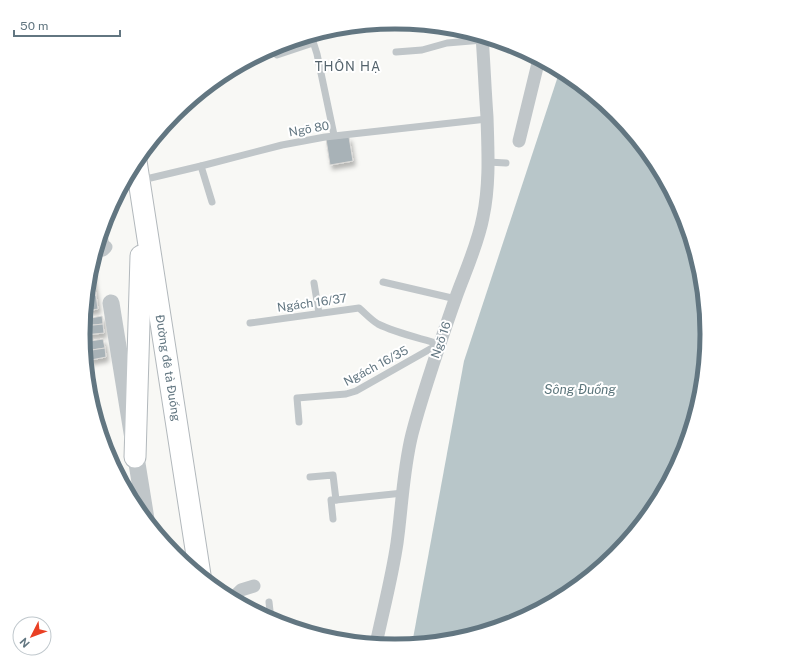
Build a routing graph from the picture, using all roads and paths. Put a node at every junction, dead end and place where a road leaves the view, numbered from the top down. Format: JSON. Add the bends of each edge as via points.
{"nodes":[{"id":1,"x":474,"y":39,"type":"edge"},
{"id":2,"x":483,"y":42,"type":"edge"},
{"id":3,"x":313,"y":43,"type":"joint"},
{"id":4,"x":396,"y":52,"type":"dead end"},
{"id":5,"x":276,"y":54,"type":"edge"},
{"id":6,"x":538,"y":64,"type":"edge"},
{"id":7,"x":487,"y":119,"type":"junction"},
{"id":8,"x":334,"y":135,"type":"junction"},
{"id":9,"x":519,"y":141,"type":"dead end"},
{"id":10,"x":488,"y":162,"type":"junction"},
{"id":11,"x":506,"y":163,"type":"dead end"},
{"id":12,"x":201,"y":166,"type":"junction"},
{"id":13,"x":138,"y":171,"type":"edge"},
{"id":14,"x":143,"y":202,"type":"junction"},
{"id":15,"x":212,"y":202,"type":"dead end"},
{"id":16,"x":383,"y":282,"type":"dead end"},
{"id":17,"x":314,"y":283,"type":"dead end"},
{"id":18,"x":456,"y":299,"type":"junction"},
{"id":19,"x":111,"y":303,"type":"dead end"},
{"id":20,"x":319,"y":313,"type":"junction"},
{"id":21,"x":250,"y":323,"type":"dead end"},
{"id":22,"x":439,"y":344,"type":"junction"},
{"id":23,"x":299,"y":422,"type":"dead end"},
{"id":24,"x":136,"y":457,"type":"junction"},
{"id":25,"x":310,"y":477,"type":"dead end"},
{"id":26,"x":403,"y":493,"type":"junction"},
{"id":27,"x":336,"y":500,"type":"junction"},
{"id":28,"x":144,"y":506,"type":"edge"},
{"id":29,"x":333,"y":519,"type":"dead end"},
{"id":30,"x":199,"y":567,"type":"edge"},
{"id":31,"x":254,"y":586,"type":"dead end"},
{"id":32,"x":236,"y":594,"type":"edge"},
{"id":33,"x":269,"y":602,"type":"dead end"},
{"id":34,"x":271,"y":612,"type":"edge"},
{"id":35,"x":377,"y":638,"type":"edge"}],
"edges":[{"from":1,"to":4,"type":"lane","via":[[422,50]]},
{"from":2,"to":7,"type":"street","name":"Ngõ 16"},
{"from":3,"to":5,"type":"lane"},
{"from":3,"to":8,"type":"lane"},
{"from":6,"to":9,"type":"street"},
{"from":7,"to":8,"type":"lane","name":"Ngõ 80"},
{"from":7,"to":10,"type":"street","name":"Ngõ 16"},
{"from":8,"to":12,"type":"lane","name":"Ngõ 80","via":[[282,145]]},
{"from":10,"to":11,"type":"lane"},
{"from":10,"to":18,"type":"street","name":"Ngõ 16","via":[[487,197],[483,219]]},
{"from":12,"to":13,"type":"lane","name":"Ngõ 80"},
{"from":12,"to":15,"type":"lane"},
{"from":13,"to":14,"type":"main road","name":"Đường đê tả Đuống"},
{"from":14,"to":24,"type":"main road"},
{"from":14,"to":30,"type":"main road","name":"Đường đê tả Đuống"},
{"from":16,"to":18,"type":"lane"},
{"from":17,"to":20,"type":"lane"},
{"from":18,"to":22,"type":"street","name":"Ngõ 16"},
{"from":19,"to":24,"type":"street"},
{"from":20,"to":21,"type":"lane","name":"Ngách 16/37"},
{"from":20,"to":22,"type":"lane","name":"Ngách 16/37","via":[[358,308],[378,323]]},
{"from":22,"to":23,"type":"lane","name":"Ngách 16/35","via":[[356,391],[297,398]]},
{"from":22,"to":26,"type":"street","name":"Ngõ 16","via":[[412,436]]},
{"from":24,"to":28,"type":"street"},
{"from":25,"to":27,"type":"lane","via":[[333,475]]},
{"from":26,"to":27,"type":"lane"},
{"from":26,"to":35,"type":"street","name":"Ngõ 16","via":[[394,563]]},
{"from":27,"to":29,"type":"lane","via":[[331,500]]},
{"from":31,"to":32,"type":"street"},
{"from":33,"to":34,"type":"lane"}]}
